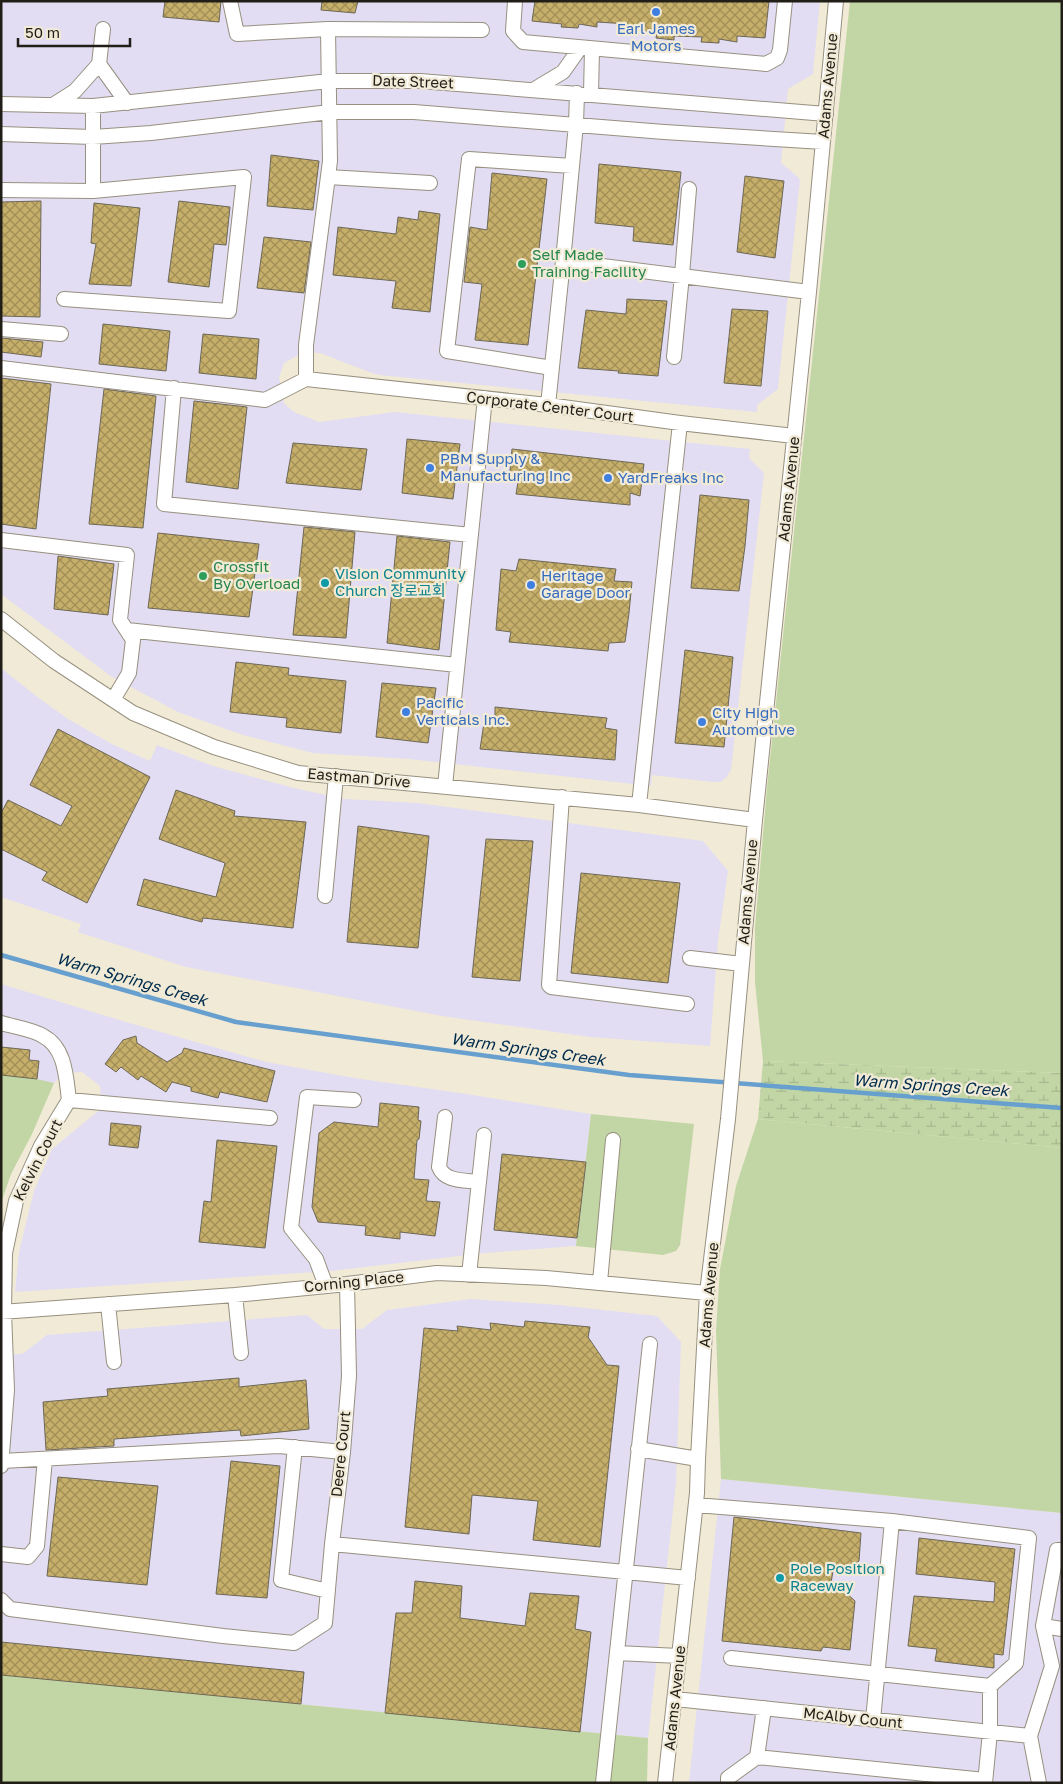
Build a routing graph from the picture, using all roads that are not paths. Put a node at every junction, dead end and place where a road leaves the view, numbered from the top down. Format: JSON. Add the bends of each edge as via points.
{"nodes":[{"id":1,"x":230,"y":1,"type":"edge"},
{"id":2,"x":516,"y":1,"type":"edge"},
{"id":3,"x":785,"y":1,"type":"edge"},
{"id":4,"x":836,"y":1,"type":"edge"},
{"id":5,"x":103,"y":29,"type":"dead end"},
{"id":6,"x":328,"y":29,"type":"junction"},
{"id":7,"x":482,"y":30,"type":"dead end"},
{"id":8,"x":586,"y":48,"type":"junction"},
{"id":9,"x":99,"y":64,"type":"junction"},
{"id":10,"x":329,"y":81,"type":"junction"},
{"id":11,"x":533,"y":90,"type":"junction"},
{"id":12,"x":584,"y":94,"type":"junction"},
{"id":13,"x":127,"y":103,"type":"junction"},
{"id":14,"x":1,"y":104,"type":"edge"},
{"id":15,"x":52,"y":105,"type":"junction"},
{"id":16,"x":93,"y":106,"type":"junction"},
{"id":17,"x":330,"y":112,"type":"junction"},
{"id":18,"x":826,"y":114,"type":"junction"},
{"id":19,"x":576,"y":124,"type":"junction"},
{"id":20,"x":1,"y":134,"type":"edge"},
{"id":21,"x":93,"y":137,"type":"junction"},
{"id":22,"x":823,"y":142,"type":"junction"},
{"id":23,"x":572,"y":166,"type":"junction"},
{"id":24,"x":328,"y":177,"type":"junction"},
{"id":25,"x":430,"y":183,"type":"dead end"},
{"id":26,"x":689,"y":189,"type":"dead end"},
{"id":27,"x":1,"y":190,"type":"edge"},
{"id":28,"x":93,"y":191,"type":"junction"},
{"id":29,"x":562,"y":261,"type":"junction"},
{"id":30,"x":682,"y":275,"type":"junction"},
{"id":31,"x":809,"y":292,"type":"junction"},
{"id":32,"x":64,"y":299,"type":"dead end"},
{"id":33,"x":1,"y":329,"type":"edge"},
{"id":34,"x":61,"y":334,"type":"dead end"},
{"id":35,"x":674,"y":357,"type":"dead end"},
{"id":36,"x":1,"y":368,"type":"edge"},
{"id":37,"x":552,"y":368,"type":"junction"},
{"id":38,"x":306,"y":379,"type":"junction"},
{"id":39,"x":174,"y":388,"type":"junction"},
{"id":40,"x":485,"y":398,"type":"junction"},
{"id":41,"x":548,"y":405,"type":"junction"},
{"id":42,"x":680,"y":423,"type":"junction"},
{"id":43,"x":794,"y":436,"type":"junction"},
{"id":44,"x":471,"y":535,"type":"junction"},
{"id":45,"x":1,"y":540,"type":"edge"},
{"id":46,"x":1,"y":619,"type":"edge"},
{"id":47,"x":127,"y":630,"type":"junction"},
{"id":48,"x":458,"y":665,"type":"junction"},
{"id":49,"x":113,"y":700,"type":"junction"},
{"id":50,"x":336,"y":776,"type":"junction"},
{"id":51,"x":445,"y":786,"type":"junction"},
{"id":52,"x":562,"y":797,"type":"junction"},
{"id":53,"x":639,"y":805,"type":"junction"},
{"id":54,"x":755,"y":820,"type":"junction"},
{"id":55,"x":325,"y":896,"type":"dead end"},
{"id":56,"x":690,"y":958,"type":"dead end"},
{"id":57,"x":742,"y":964,"type":"junction"},
{"id":58,"x":687,"y":1004,"type":"dead end"},
{"id":59,"x":1,"y":1023,"type":"edge"},
{"id":60,"x":69,"y":1100,"type":"junction"},
{"id":61,"x":354,"y":1100,"type":"dead end"},
{"id":62,"x":445,"y":1117,"type":"dead end"},
{"id":63,"x":270,"y":1118,"type":"dead end"},
{"id":64,"x":484,"y":1135,"type":"dead end"},
{"id":65,"x":613,"y":1140,"type":"dead end"},
{"id":66,"x":479,"y":1182,"type":"junction"},
{"id":67,"x":469,"y":1274,"type":"junction"},
{"id":68,"x":600,"y":1282,"type":"junction"},
{"id":69,"x":346,"y":1284,"type":"junction"},
{"id":70,"x":326,"y":1286,"type":"junction"},
{"id":71,"x":707,"y":1293,"type":"junction"},
{"id":72,"x":235,"y":1295,"type":"junction"},
{"id":73,"x":108,"y":1304,"type":"junction"},
{"id":74,"x":3,"y":1312,"type":"edge"},
{"id":75,"x":650,"y":1344,"type":"dead end"},
{"id":76,"x":241,"y":1353,"type":"dead end"},
{"id":77,"x":114,"y":1362,"type":"dead end"},
{"id":78,"x":295,"y":1447,"type":"junction"},
{"id":79,"x":638,"y":1448,"type":"junction"},
{"id":80,"x":343,"y":1452,"type":"junction"},
{"id":81,"x":45,"y":1459,"type":"junction"},
{"id":82,"x":698,"y":1459,"type":"junction"},
{"id":83,"x":2,"y":1461,"type":"edge"},
{"id":84,"x":1,"y":1466,"type":"edge"},
{"id":85,"x":696,"y":1505,"type":"junction"},
{"id":86,"x":892,"y":1521,"type":"junction"},
{"id":87,"x":332,"y":1544,"type":"junction"},
{"id":88,"x":1062,"y":1550,"type":"edge"},
{"id":89,"x":1,"y":1554,"type":"edge"},
{"id":90,"x":624,"y":1572,"type":"junction"},
{"id":91,"x":688,"y":1578,"type":"junction"},
{"id":92,"x":328,"y":1591,"type":"junction"},
{"id":93,"x":1,"y":1600,"type":"edge"},
{"id":94,"x":1042,"y":1626,"type":"junction"},
{"id":95,"x":1062,"y":1629,"type":"edge"},
{"id":96,"x":616,"y":1652,"type":"junction"},
{"id":97,"x":680,"y":1656,"type":"junction"},
{"id":98,"x":731,"y":1658,"type":"dead end"},
{"id":99,"x":877,"y":1675,"type":"junction"},
{"id":100,"x":990,"y":1686,"type":"junction"},
{"id":101,"x":675,"y":1699,"type":"junction"},
{"id":102,"x":764,"y":1708,"type":"junction"},
{"id":103,"x":872,"y":1720,"type":"junction"},
{"id":104,"x":990,"y":1732,"type":"junction"},
{"id":105,"x":1030,"y":1736,"type":"junction"},
{"id":106,"x":757,"y":1757,"type":"junction"},
{"id":107,"x":985,"y":1781,"type":"edge"},
{"id":108,"x":602,"y":1783,"type":"edge"},
{"id":109,"x":665,"y":1783,"type":"edge"},
{"id":110,"x":728,"y":1783,"type":"edge"},
{"id":111,"x":1038,"y":1783,"type":"edge"}],
"edges":[{"from":1,"to":6,"type":"street","via":[[237,34]]},
{"from":2,"to":8,"type":"street","via":[[513,31],[522,42]]},
{"from":3,"to":8,"type":"street","via":[[778,58],[766,64]]},
{"from":4,"to":18,"type":"street","name":"Adams Avenue"},
{"from":5,"to":9,"type":"street"},
{"from":6,"to":7,"type":"street"},
{"from":6,"to":10,"type":"street"},
{"from":8,"to":11,"type":"street","via":[[562,72]]},
{"from":8,"to":12,"type":"street"},
{"from":9,"to":13,"type":"street"},
{"from":9,"to":15,"type":"street","via":[[75,91]]},
{"from":10,"to":11,"type":"street","name":"Date Street","via":[[420,81]]},
{"from":10,"to":13,"type":"street","name":"Date Street"},
{"from":10,"to":17,"type":"street"},
{"from":11,"to":12,"type":"street","name":"Date Street"},
{"from":12,"to":18,"type":"street","name":"Date Street"},
{"from":12,"to":19,"type":"street"},
{"from":13,"to":16,"type":"street","name":"Date Street"},
{"from":14,"to":15,"type":"street","name":"Date Street"},
{"from":15,"to":16,"type":"street","name":"Date Street"},
{"from":16,"to":21,"type":"street"},
{"from":17,"to":19,"type":"street","name":"Date Street","via":[[414,112]]},
{"from":17,"to":21,"type":"street","name":"Date Street"},
{"from":17,"to":24,"type":"street"},
{"from":18,"to":22,"type":"street","name":"Adams Avenue"},
{"from":19,"to":22,"type":"street","name":"Date Street"},
{"from":19,"to":23,"type":"street"},
{"from":20,"to":21,"type":"street","name":"Date Street"},
{"from":21,"to":28,"type":"street"},
{"from":22,"to":31,"type":"street","name":"Adams Avenue"},
{"from":23,"to":29,"type":"street"},
{"from":23,"to":37,"type":"street","via":[[469,159],[447,351]]},
{"from":24,"to":25,"type":"street"},
{"from":24,"to":38,"type":"street","via":[[306,345]]},
{"from":26,"to":30,"type":"street"},
{"from":27,"to":28,"type":"street"},
{"from":28,"to":32,"type":"street","via":[[244,177],[229,311]]},
{"from":29,"to":30,"type":"street"},
{"from":29,"to":37,"type":"street"},
{"from":30,"to":31,"type":"street"},
{"from":30,"to":35,"type":"street"},
{"from":31,"to":43,"type":"street","name":"Adams Avenue"},
{"from":33,"to":34,"type":"street"},
{"from":36,"to":39,"type":"street"},
{"from":37,"to":41,"type":"street"},
{"from":38,"to":39,"type":"street","via":[[265,400]]},
{"from":38,"to":40,"type":"street","name":"Corporate Center Court"},
{"from":39,"to":44,"type":"street","via":[[164,504]]},
{"from":40,"to":41,"type":"street","name":"Corporate Center Court"},
{"from":40,"to":44,"type":"street"},
{"from":41,"to":42,"type":"street","name":"Corporate Center Court"},
{"from":42,"to":43,"type":"street","name":"Corporate Center Court"},
{"from":42,"to":53,"type":"street"},
{"from":43,"to":54,"type":"street","name":"Adams Avenue"},
{"from":44,"to":48,"type":"street"},
{"from":45,"to":47,"type":"street","via":[[126,555],[120,620]]},
{"from":46,"to":49,"type":"street","name":"Eastman Drive","via":[[54,661]]},
{"from":47,"to":48,"type":"street"},
{"from":47,"to":49,"type":"street","via":[[133,640],[129,672]]},
{"from":48,"to":51,"type":"street"},
{"from":49,"to":50,"type":"street","name":"Eastman Drive","via":[[133,713],[214,747],[298,773]]},
{"from":50,"to":51,"type":"street","name":"Eastman Drive"},
{"from":50,"to":55,"type":"street"},
{"from":51,"to":52,"type":"street","name":"Eastman Drive"},
{"from":52,"to":53,"type":"street","name":"Eastman Drive"},
{"from":52,"to":58,"type":"street","via":[[549,985]]},
{"from":53,"to":54,"type":"street","name":"Eastman Drive"},
{"from":54,"to":57,"type":"street","name":"Adams Avenue"},
{"from":56,"to":57,"type":"street"},
{"from":57,"to":71,"type":"street","name":"Adams Avenue"},
{"from":59,"to":60,"type":"street","via":[[43,1036],[55,1045],[63,1061]]},
{"from":60,"to":63,"type":"street"},
{"from":60,"to":74,"type":"street","name":"Kelvin Court","via":[[42,1146],[16,1201],[5,1253]]},
{"from":61,"to":70,"type":"street","via":[[306,1097],[291,1228],[316,1259]]},
{"from":62,"to":66,"type":"street","via":[[439,1167],[442,1174]]},
{"from":64,"to":66,"type":"street"},
{"from":65,"to":68,"type":"street"},
{"from":66,"to":67,"type":"street"},
{"from":67,"to":68,"type":"street","name":"Corning Place"},
{"from":67,"to":69,"type":"street","name":"Corning Place","via":[[437,1273]]},
{"from":68,"to":71,"type":"street","name":"Corning Place"},
{"from":69,"to":70,"type":"street","name":"Corning Place"},
{"from":69,"to":80,"type":"street","name":"Deere Court","via":[[349,1376]]},
{"from":70,"to":72,"type":"street","name":"Corning Place"},
{"from":71,"to":82,"type":"street","name":"Adams Avenue"},
{"from":72,"to":73,"type":"street","name":"Corning Place"},
{"from":72,"to":76,"type":"street"},
{"from":73,"to":74,"type":"street","name":"Corning Place"},
{"from":73,"to":77,"type":"street"},
{"from":74,"to":83,"type":"street","name":"Kelvin Court","via":[[7,1390]]},
{"from":75,"to":79,"type":"street"},
{"from":78,"to":80,"type":"street"},
{"from":78,"to":81,"type":"street"},
{"from":78,"to":92,"type":"street","via":[[281,1580]]},
{"from":79,"to":82,"type":"street"},
{"from":79,"to":90,"type":"street"},
{"from":80,"to":87,"type":"street","name":"Deere Court"},
{"from":81,"to":83,"type":"street"},
{"from":81,"to":89,"type":"street","via":[[36,1546],[28,1557]]},
{"from":82,"to":85,"type":"street","name":"Adams Avenue"},
{"from":83,"to":84,"type":"street","name":"Kelvin Court"},
{"from":85,"to":86,"type":"street"},
{"from":85,"to":91,"type":"street","name":"Adams Avenue"},
{"from":86,"to":99,"type":"street"},
{"from":86,"to":100,"type":"street","via":[[1029,1538],[1016,1663]]},
{"from":87,"to":90,"type":"street"},
{"from":87,"to":92,"type":"street","name":"Deere Court"},
{"from":88,"to":94,"type":"street","via":[[1057,1550]]},
{"from":90,"to":91,"type":"street"},
{"from":90,"to":96,"type":"street"},
{"from":91,"to":97,"type":"street","name":"Adams Avenue"},
{"from":92,"to":93,"type":"street","name":"Deere Court","via":[[325,1623],[294,1643],[10,1610]]},
{"from":94,"to":95,"type":"street"},
{"from":94,"to":105,"type":"street","via":[[1052,1666]]},
{"from":96,"to":97,"type":"street"},
{"from":96,"to":108,"type":"street"},
{"from":97,"to":101,"type":"street","name":"Adams Avenue"},
{"from":98,"to":99,"type":"street"},
{"from":99,"to":100,"type":"street"},
{"from":99,"to":103,"type":"street"},
{"from":100,"to":104,"type":"street"},
{"from":101,"to":102,"type":"street","name":"McAlby Count"},
{"from":101,"to":109,"type":"street","name":"Adams Avenue"},
{"from":102,"to":103,"type":"street","name":"McAlby Count"},
{"from":102,"to":106,"type":"street"},
{"from":103,"to":104,"type":"street","name":"McAlby Count"},
{"from":104,"to":105,"type":"street","name":"McAlby Count"},
{"from":104,"to":107,"type":"street"},
{"from":105,"to":111,"type":"street"},
{"from":106,"to":107,"type":"street"},
{"from":106,"to":110,"type":"street","via":[[728,1778]]}]}
